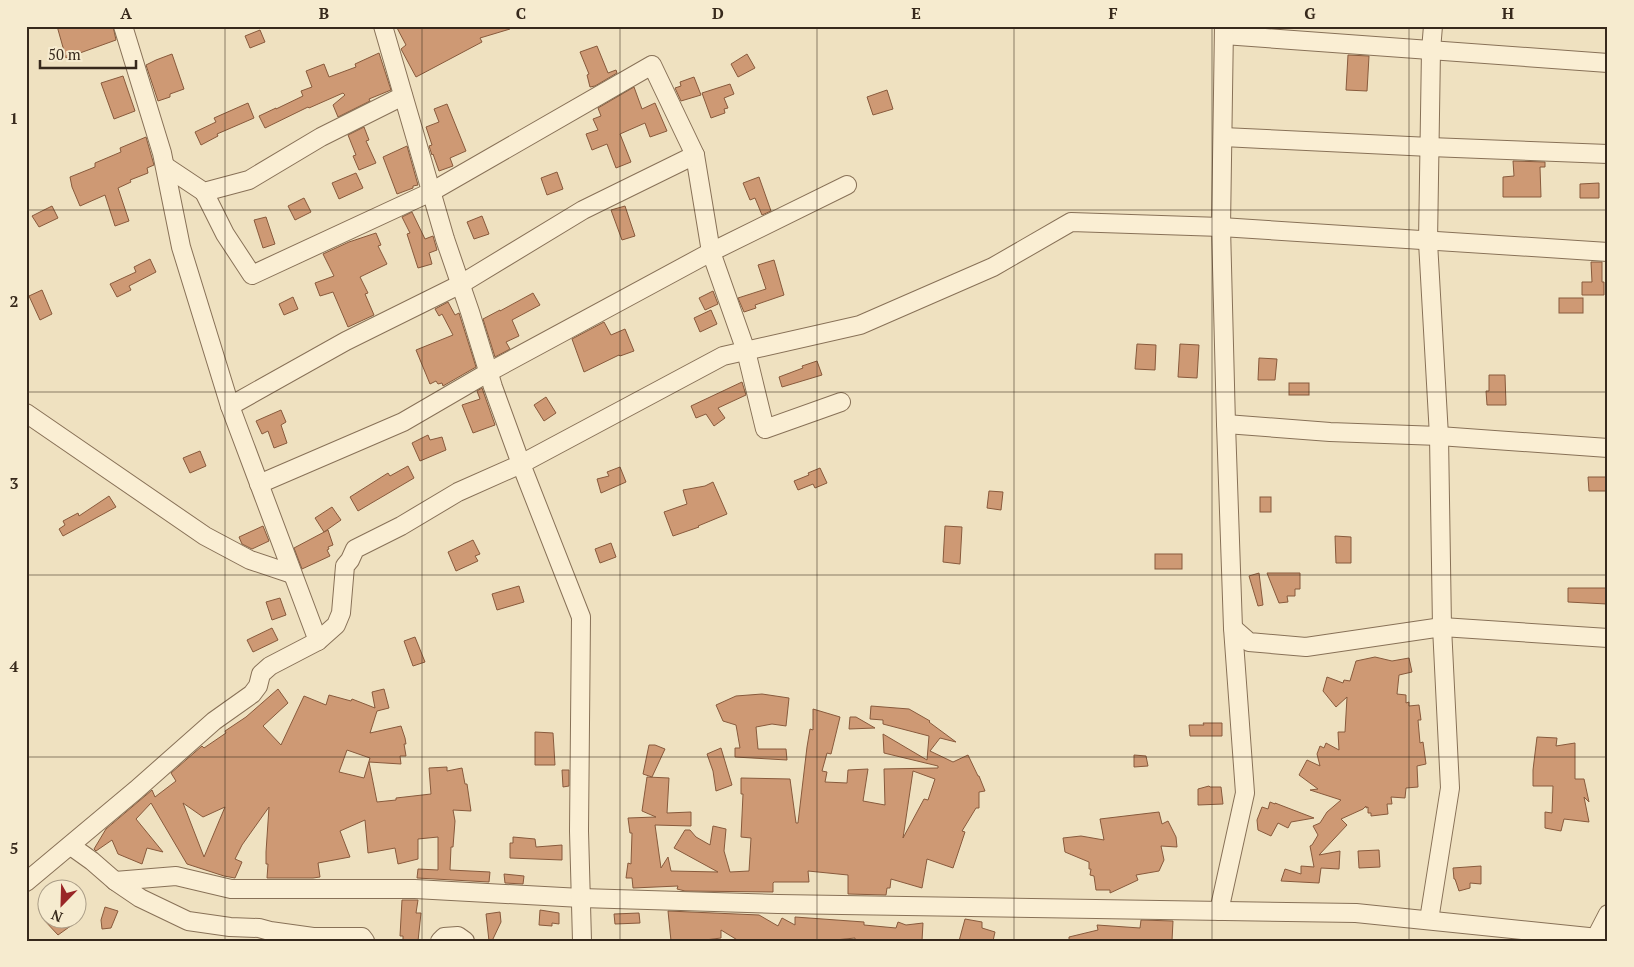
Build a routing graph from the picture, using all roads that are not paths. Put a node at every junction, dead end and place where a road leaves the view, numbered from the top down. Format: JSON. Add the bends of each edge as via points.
{"nodes":[{"id":1,"x":123,"y":26,"type":"edge"},
{"id":2,"x":383,"y":26,"type":"edge"},
{"id":3,"x":1433,"y":26,"type":"edge"},
{"id":4,"x":1224,"y":31,"type":"edge"},
{"id":5,"x":1431,"y":50,"type":"junction"},
{"id":6,"x":1608,"y":62,"type":"edge"},
{"id":7,"x":403,"y":96,"type":"junction"},
{"id":8,"x":1222,"y":137,"type":"junction"},
{"id":9,"x":1430,"y":147,"type":"junction"},
{"id":10,"x":1608,"y":154,"type":"edge"},
{"id":11,"x":695,"y":155,"type":"junction"},
{"id":12,"x":165,"y":166,"type":"junction"},
{"id":13,"x":847,"y":184,"type":"dead end"},
{"id":14,"x":204,"y":192,"type":"junction"},
{"id":15,"x":431,"y":192,"type":"junction"},
{"id":16,"x":1221,"y":227,"type":"junction"},
{"id":17,"x":1428,"y":242,"type":"junction"},
{"id":18,"x":711,"y":252,"type":"junction"},
{"id":19,"x":1608,"y":252,"type":"edge"},
{"id":20,"x":461,"y":284,"type":"junction"},
{"id":21,"x":746,"y":351,"type":"junction"},
{"id":22,"x":488,"y":372,"type":"junction"},
{"id":23,"x":841,"y":402,"type":"dead end"},
{"id":24,"x":230,"y":406,"type":"junction"},
{"id":25,"x":26,"y":413,"type":"edge"},
{"id":26,"x":1226,"y":424,"type":"junction"},
{"id":27,"x":1439,"y":436,"type":"junction"},
{"id":28,"x":1608,"y":448,"type":"edge"},
{"id":29,"x":521,"y":464,"type":"junction"},
{"id":30,"x":259,"y":484,"type":"junction"},
{"id":31,"x":292,"y":574,"type":"junction"},
{"id":32,"x":1442,"y":627,"type":"junction"},
{"id":33,"x":1233,"y":628,"type":"junction"},
{"id":34,"x":1608,"y":638,"type":"edge"},
{"id":35,"x":318,"y":641,"type":"junction"},
{"id":36,"x":71,"y":846,"type":"junction"},
{"id":37,"x":114,"y":881,"type":"junction"},
{"id":38,"x":26,"y":882,"type":"edge"},
{"id":39,"x":581,"y":898,"type":"junction"},
{"id":40,"x":1219,"y":911,"type":"junction"},
{"id":41,"x":1608,"y":914,"type":"edge"},
{"id":42,"x":1429,"y":920,"type":"junction"},
{"id":43,"x":1599,"y":939,"type":"edge"},
{"id":44,"x":365,"y":941,"type":"edge"},
{"id":45,"x":440,"y":941,"type":"edge"},
{"id":46,"x":466,"y":941,"type":"edge"},
{"id":47,"x":582,"y":941,"type":"edge"}],
"edges":[{"from":1,"to":12,"type":"street"},
{"from":2,"to":7,"type":"street"},
{"from":3,"to":5,"type":"street"},
{"from":4,"to":5,"type":"street"},
{"from":4,"to":8,"type":"street"},
{"from":5,"to":6,"type":"street"},
{"from":5,"to":9,"type":"street"},
{"from":7,"to":14,"type":"street","via":[[321,137],[249,180]]},
{"from":7,"to":15,"type":"street"},
{"from":8,"to":9,"type":"street"},
{"from":8,"to":16,"type":"street"},
{"from":9,"to":10,"type":"street"},
{"from":9,"to":17,"type":"street"},
{"from":11,"to":15,"type":"street","via":[[652,65]]},
{"from":11,"to":18,"type":"street"},
{"from":11,"to":20,"type":"street","via":[[583,210]]},
{"from":12,"to":14,"type":"street"},
{"from":12,"to":24,"type":"street","via":[[181,247]]},
{"from":13,"to":18,"type":"street"},
{"from":14,"to":15,"type":"street","via":[[225,234],[252,275]]},
{"from":15,"to":20,"type":"street"},
{"from":16,"to":17,"type":"street"},
{"from":16,"to":21,"type":"street","via":[[1071,222],[993,267],[860,325]]},
{"from":16,"to":26,"type":"street"},
{"from":17,"to":19,"type":"street"},
{"from":17,"to":27,"type":"street"},
{"from":18,"to":21,"type":"street"},
{"from":18,"to":22,"type":"street"},
{"from":20,"to":22,"type":"street"},
{"from":20,"to":24,"type":"street","via":[[346,341]]},
{"from":21,"to":23,"type":"street","via":[[765,429]]},
{"from":21,"to":29,"type":"street","via":[[723,356]]},
{"from":22,"to":29,"type":"street"},
{"from":22,"to":30,"type":"street","via":[[403,422]]},
{"from":24,"to":30,"type":"street"},
{"from":25,"to":31,"type":"street","via":[[205,536],[250,560]]},
{"from":26,"to":27,"type":"street"},
{"from":26,"to":33,"type":"street"},
{"from":27,"to":28,"type":"street"},
{"from":27,"to":32,"type":"street"},
{"from":29,"to":35,"type":"street","via":[[458,492],[402,526],[355,549],[345,566],[341,612],[336,625]]},
{"from":29,"to":39,"type":"street","via":[[581,617]]},
{"from":30,"to":31,"type":"street"},
{"from":31,"to":35,"type":"street"},
{"from":32,"to":33,"type":"street","via":[[1306,646],[1249,642]]},
{"from":32,"to":34,"type":"street"},
{"from":32,"to":42,"type":"street","via":[[1450,788]]},
{"from":33,"to":40,"type":"street","via":[[1245,793]]},
{"from":35,"to":36,"type":"street","via":[[270,666],[261,674],[252,694],[214,721]]},
{"from":36,"to":37,"type":"street"},
{"from":36,"to":38,"type":"street"},
{"from":37,"to":39,"type":"street","via":[[176,876],[231,889],[415,889]]},
{"from":37,"to":44,"type":"street","via":[[140,898],[188,921],[259,928],[313,938],[362,936]]},
{"from":39,"to":40,"type":"street"},
{"from":39,"to":47,"type":"street"},
{"from":40,"to":42,"type":"street","via":[[1356,913]]},
{"from":41,"to":43,"type":"street"},
{"from":42,"to":43,"type":"street"},
{"from":45,"to":46,"type":"street","via":[[444,937],[458,936]]}]}
